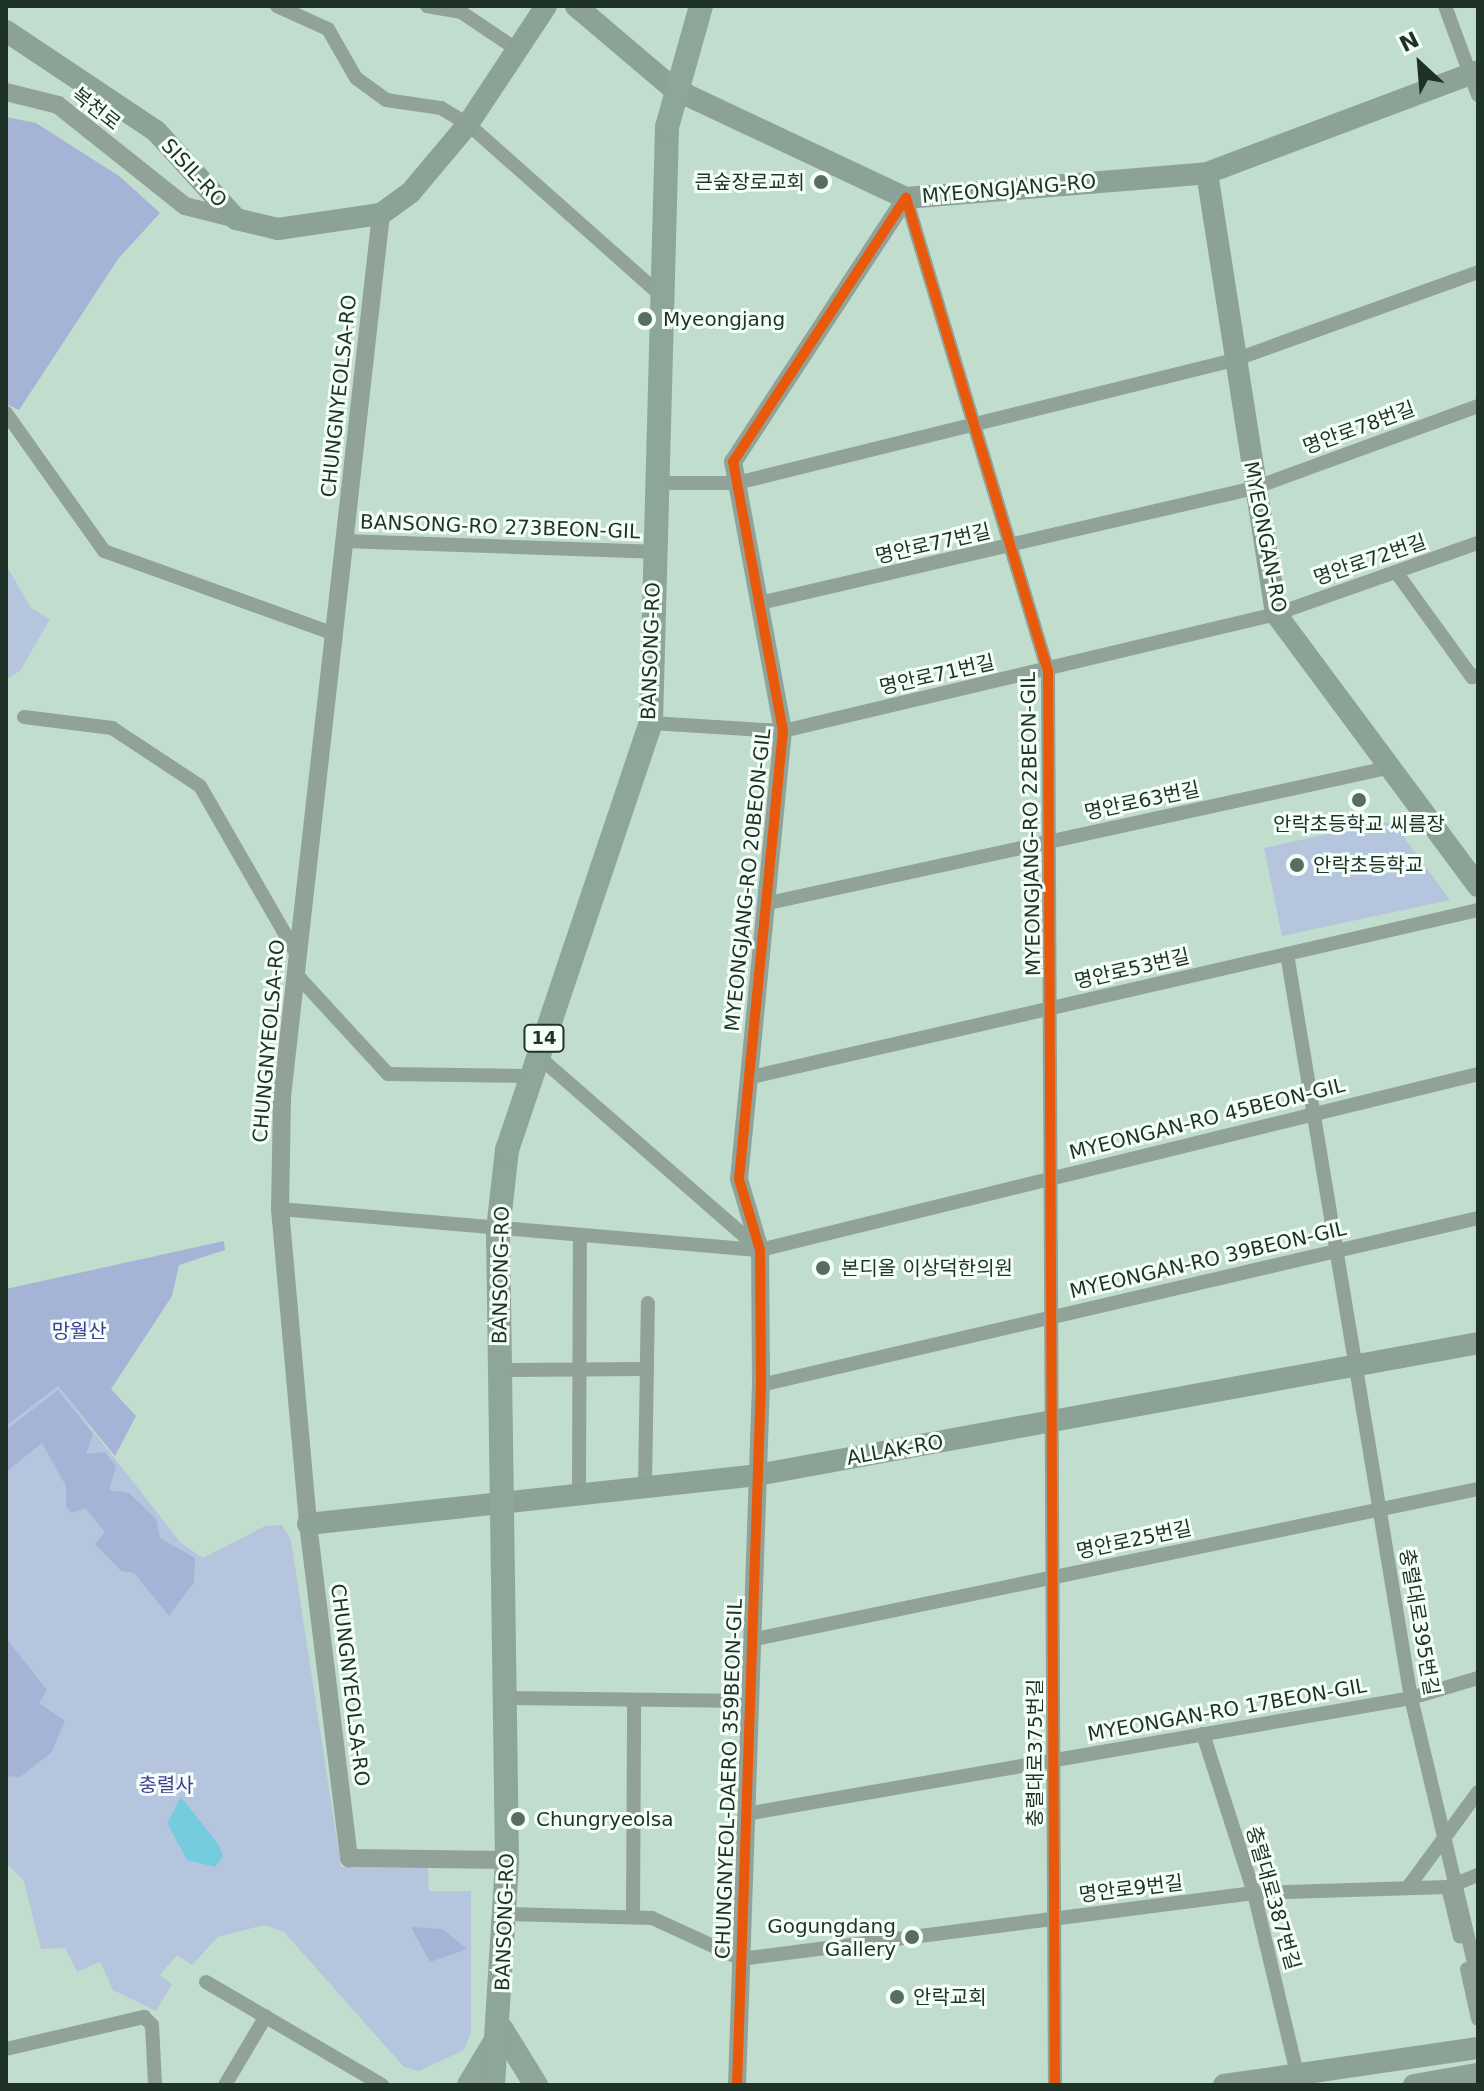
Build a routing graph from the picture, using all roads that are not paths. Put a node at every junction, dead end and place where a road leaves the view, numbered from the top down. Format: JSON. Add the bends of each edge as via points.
{"nodes":[{"id":1,"x":277,"y":6,"type":"edge"},
{"id":2,"x":427,"y":6,"type":"edge"},
{"id":3,"x":546,"y":6,"type":"edge"},
{"id":4,"x":576,"y":6,"type":"edge"},
{"id":5,"x":701,"y":6,"type":"edge"},
{"id":6,"x":1445,"y":6,"type":"edge"},
{"id":7,"x":6,"y":31,"type":"edge"},
{"id":8,"x":516,"y":49,"type":"junction"},
{"id":9,"x":1475,"y":80,"type":"edge"},
{"id":10,"x":674,"y":89,"type":"junction"},
{"id":11,"x":6,"y":92,"type":"edge"},
{"id":12,"x":468,"y":124,"type":"junction"},
{"id":13,"x":1207,"y":173,"type":"junction"},
{"id":14,"x":906,"y":198,"type":"junction"},
{"id":15,"x":381,"y":214,"type":"junction"},
{"id":16,"x":236,"y":219,"type":"junction"},
{"id":17,"x":1478,"y":272,"type":"edge"},
{"id":18,"x":662,"y":296,"type":"junction"},
{"id":19,"x":1234,"y":360,"type":"junction"},
{"id":20,"x":1478,"y":406,"type":"edge"},
{"id":21,"x":6,"y":413,"type":"edge"},
{"id":22,"x":975,"y":424,"type":"junction"},
{"id":23,"x":656,"y":483,"type":"junction"},
{"id":24,"x":737,"y":483,"type":"junction"},
{"id":25,"x":1254,"y":488,"type":"junction"},
{"id":26,"x":344,"y":541,"type":"junction"},
{"id":27,"x":1478,"y":543,"type":"edge"},
{"id":28,"x":1011,"y":545,"type":"junction"},
{"id":29,"x":654,"y":552,"type":"junction"},
{"id":30,"x":1396,"y":572,"type":"junction"},
{"id":31,"x":760,"y":603,"type":"junction"},
{"id":32,"x":1276,"y":614,"type":"junction"},
{"id":33,"x":334,"y":634,"type":"junction"},
{"id":34,"x":1048,"y":670,"type":"junction"},
{"id":35,"x":1478,"y":675,"type":"edge"},
{"id":36,"x":24,"y":717,"type":"dead end"},
{"id":37,"x":651,"y":723,"type":"junction"},
{"id":38,"x":783,"y":731,"type":"junction"},
{"id":39,"x":1387,"y":768,"type":"junction"},
{"id":40,"x":1050,"y":841,"type":"junction"},
{"id":41,"x":1478,"y":886,"type":"edge"},
{"id":42,"x":764,"y":904,"type":"junction"},
{"id":43,"x":1478,"y":910,"type":"edge"},
{"id":44,"x":1287,"y":954,"type":"junction"},
{"id":45,"x":296,"y":964,"type":"junction"},
{"id":46,"x":1053,"y":1008,"type":"junction"},
{"id":47,"x":534,"y":1066,"type":"junction"},
{"id":48,"x":1478,"y":1074,"type":"edge"},
{"id":49,"x":747,"y":1078,"type":"junction"},
{"id":50,"x":1313,"y":1114,"type":"junction"},
{"id":51,"x":1050,"y":1178,"type":"junction"},
{"id":52,"x":280,"y":1209,"type":"junction"},
{"id":53,"x":1478,"y":1218,"type":"edge"},
{"id":54,"x":498,"y":1230,"type":"junction"},
{"id":55,"x":580,"y":1236,"type":"junction"},
{"id":56,"x":760,"y":1250,"type":"junction"},
{"id":57,"x":1335,"y":1251,"type":"junction"},
{"id":58,"x":648,"y":1303,"type":"dead end"},
{"id":59,"x":1052,"y":1317,"type":"junction"},
{"id":60,"x":1478,"y":1343,"type":"edge"},
{"id":61,"x":1354,"y":1366,"type":"junction"},
{"id":62,"x":647,"y":1369,"type":"junction"},
{"id":63,"x":500,"y":1370,"type":"junction"},
{"id":64,"x":579,"y":1370,"type":"junction"},
{"id":65,"x":761,"y":1385,"type":"junction"},
{"id":66,"x":1052,"y":1421,"type":"junction"},
{"id":67,"x":757,"y":1475,"type":"junction"},
{"id":68,"x":645,"y":1486,"type":"junction"},
{"id":69,"x":1478,"y":1489,"type":"edge"},
{"id":70,"x":579,"y":1492,"type":"junction"},
{"id":71,"x":502,"y":1500,"type":"junction"},
{"id":72,"x":1379,"y":1510,"type":"junction"},
{"id":73,"x":308,"y":1524,"type":"junction"},
{"id":74,"x":1052,"y":1578,"type":"junction"},
{"id":75,"x":751,"y":1640,"type":"junction"},
{"id":76,"x":1478,"y":1678,"type":"edge"},
{"id":77,"x":506,"y":1698,"type":"junction"},
{"id":78,"x":1411,"y":1698,"type":"junction"},
{"id":79,"x":634,"y":1700,"type":"junction"},
{"id":80,"x":749,"y":1701,"type":"junction"},
{"id":81,"x":1203,"y":1734,"type":"junction"},
{"id":82,"x":1053,"y":1760,"type":"junction"},
{"id":83,"x":1478,"y":1792,"type":"edge"},
{"id":84,"x":746,"y":1814,"type":"junction"},
{"id":85,"x":1446,"y":1836,"type":"junction"},
{"id":86,"x":507,"y":1860,"type":"junction"},
{"id":87,"x":1478,"y":1875,"type":"edge"},
{"id":88,"x":1453,"y":1884,"type":"junction"},
{"id":89,"x":1409,"y":1886,"type":"junction"},
{"id":90,"x":1254,"y":1893,"type":"junction"},
{"id":91,"x":505,"y":1914,"type":"junction"},
{"id":92,"x":633,"y":1917,"type":"junction"},
{"id":93,"x":1053,"y":1919,"type":"junction"},
{"id":94,"x":741,"y":1959,"type":"junction"},
{"id":95,"x":1478,"y":1979,"type":"edge"},
{"id":96,"x":206,"y":1982,"type":"dead end"},
{"id":97,"x":266,"y":2016,"type":"junction"},
{"id":98,"x":1478,"y":2019,"type":"edge"},
{"id":99,"x":502,"y":2030,"type":"junction"},
{"id":100,"x":1478,"y":2048,"type":"edge"},
{"id":101,"x":6,"y":2049,"type":"edge"},
{"id":102,"x":1297,"y":2074,"type":"junction"},
{"id":103,"x":1478,"y":2074,"type":"edge"},
{"id":104,"x":155,"y":2085,"type":"edge"},
{"id":105,"x":225,"y":2085,"type":"edge"},
{"id":106,"x":382,"y":2085,"type":"edge"},
{"id":107,"x":469,"y":2085,"type":"edge"},
{"id":108,"x":493,"y":2085,"type":"edge"},
{"id":109,"x":536,"y":2085,"type":"edge"},
{"id":110,"x":737,"y":2085,"type":"edge"},
{"id":111,"x":1055,"y":2085,"type":"edge"},
{"id":112,"x":1224,"y":2085,"type":"edge"},
{"id":113,"x":1414,"y":2085,"type":"edge"}],
"edges":[{"from":1,"to":12,"type":"street","via":[[328,29],[356,78],[386,100],[441,108]]},
{"from":2,"to":8,"type":"street","via":[[461,12]]},
{"from":3,"to":8,"type":"main road","name":"SISIL-RO"},
{"from":4,"to":10,"type":"main road","name":"MYEONGJANG-RO"},
{"from":5,"to":10,"type":"main road","name":"BANSONG-RO","number":"14"},
{"from":6,"to":9,"type":"street"},
{"from":7,"to":16,"type":"main road","name":"SISIL-RO","via":[[156,131]]},
{"from":8,"to":12,"type":"main road","name":"SISIL-RO"},
{"from":9,"to":13,"type":"main road","name":"MYEONGJANG-RO"},
{"from":10,"to":14,"type":"main road","name":"MYEONGJANG-RO"},
{"from":10,"to":18,"type":"main road","name":"BANSONG-RO","number":"14"},
{"from":11,"to":16,"type":"street","name":"복천로","via":[[58,105],[185,206]]},
{"from":12,"to":15,"type":"main road","name":"SISIL-RO","via":[[411,192]]},
{"from":12,"to":18,"type":"street"},
{"from":13,"to":14,"type":"main road","name":"MYEONGJANG-RO"},
{"from":13,"to":19,"type":"main road","name":"MYEONGAN-RO"},
{"from":14,"to":22,"type":"street","name":"MYEONGJANG-RO 22BEON-GIL"},
{"from":14,"to":24,"type":"street","name":"MYEONGJANG-RO 20BEON-GIL","via":[[733,462]]},
{"from":15,"to":16,"type":"main road","name":"SISIL-RO","via":[[278,229]]},
{"from":15,"to":26,"type":"street","name":"CHUNGNYEOLSA-RO"},
{"from":17,"to":19,"type":"street"},
{"from":18,"to":23,"type":"main road","name":"BANSONG-RO","number":"14"},
{"from":19,"to":22,"type":"street"},
{"from":19,"to":25,"type":"main road","name":"MYEONGAN-RO"},
{"from":20,"to":25,"type":"street","name":"명안로78번길"},
{"from":21,"to":33,"type":"street","via":[[104,551]]},
{"from":22,"to":24,"type":"street"},
{"from":22,"to":28,"type":"street","name":"MYEONGJANG-RO 22BEON-GIL"},
{"from":23,"to":24,"type":"street"},
{"from":23,"to":29,"type":"main road","name":"BANSONG-RO","number":"14"},
{"from":24,"to":31,"type":"street","name":"MYEONGJANG-RO 20BEON-GIL"},
{"from":25,"to":28,"type":"street","name":"명안로77번길"},
{"from":25,"to":32,"type":"main road","name":"MYEONGAN-RO"},
{"from":26,"to":29,"type":"street","name":"BANSONG-RO 273BEON-GIL"},
{"from":26,"to":33,"type":"street","name":"CHUNGNYEOLSA-RO"},
{"from":27,"to":30,"type":"street","name":"명안로72번길"},
{"from":28,"to":31,"type":"street","name":"명안로77번길"},
{"from":28,"to":34,"type":"street","name":"MYEONGJANG-RO 22BEON-GIL"},
{"from":29,"to":37,"type":"main road","name":"BANSONG-RO","number":"14"},
{"from":30,"to":32,"type":"street","name":"명안로72번길"},
{"from":30,"to":35,"type":"street","via":[[1472,677]]},
{"from":31,"to":38,"type":"street","name":"MYEONGJANG-RO 20BEON-GIL"},
{"from":32,"to":34,"type":"street","name":"명안로71번길"},
{"from":32,"to":39,"type":"main road","name":"MYEONGAN-RO"},
{"from":33,"to":45,"type":"street","name":"CHUNGNYEOLSA-RO"},
{"from":34,"to":38,"type":"street","name":"명안로71번길"},
{"from":34,"to":40,"type":"street","name":"MYEONGJANG-RO 22BEON-GIL"},
{"from":36,"to":45,"type":"street","via":[[112,728],[200,786]]},
{"from":37,"to":38,"type":"street","name":"명안로71번길"},
{"from":37,"to":47,"type":"main road","name":"BANSONG-RO","number":"14"},
{"from":38,"to":42,"type":"street","name":"MYEONGJANG-RO 20BEON-GIL"},
{"from":39,"to":40,"type":"street","name":"명안로63번길"},
{"from":39,"to":41,"type":"main road","name":"MYEONGAN-RO"},
{"from":40,"to":42,"type":"street","name":"명안로63번길"},
{"from":40,"to":46,"type":"street","name":"MYEONGJANG-RO 22BEON-GIL"},
{"from":42,"to":49,"type":"street","name":"MYEONGJANG-RO 20BEON-GIL"},
{"from":43,"to":44,"type":"street","name":"명안로53번길"},
{"from":44,"to":46,"type":"street","name":"명안로53번길"},
{"from":44,"to":50,"type":"street","name":"충렬대로395번길"},
{"from":45,"to":47,"type":"street","via":[[388,1074]]},
{"from":45,"to":52,"type":"street","name":"CHUNGNYEOLSA-RO","via":[[282,1097]]},
{"from":46,"to":49,"type":"street","name":"명안로53번길"},
{"from":46,"to":51,"type":"street","name":"MYEONGJANG-RO 22BEON-GIL"},
{"from":47,"to":54,"type":"main road","name":"BANSONG-RO","number":"14","via":[[507,1150]]},
{"from":47,"to":56,"type":"street"},
{"from":48,"to":50,"type":"street","name":"MYEONGAN-RO 45BEON-GIL"},
{"from":49,"to":56,"type":"street","name":"MYEONGJANG-RO 20BEON-GIL","via":[[739,1179]]},
{"from":50,"to":51,"type":"street","name":"MYEONGAN-RO 45BEON-GIL"},
{"from":50,"to":57,"type":"street","name":"충렬대로395번길"},
{"from":51,"to":56,"type":"street","name":"MYEONGAN-RO 45BEON-GIL"},
{"from":51,"to":59,"type":"street","name":"MYEONGJANG-RO 22BEON-GIL"},
{"from":52,"to":54,"type":"street","name":"MYEONGAN-RO 45BEON-GIL"},
{"from":52,"to":73,"type":"street","name":"CHUNGNYEOLSA-RO"},
{"from":53,"to":57,"type":"street","name":"MYEONGAN-RO 39BEON-GIL"},
{"from":54,"to":55,"type":"street","name":"MYEONGAN-RO 45BEON-GIL"},
{"from":54,"to":63,"type":"main road","name":"BANSONG-RO","number":"14"},
{"from":55,"to":56,"type":"street","name":"MYEONGAN-RO 45BEON-GIL"},
{"from":55,"to":64,"type":"street"},
{"from":56,"to":65,"type":"street","name":"MYEONGJANG-RO 20BEON-GIL"},
{"from":57,"to":59,"type":"street","name":"MYEONGAN-RO 39BEON-GIL"},
{"from":57,"to":61,"type":"street","name":"충렬대로395번길"},
{"from":58,"to":62,"type":"street"},
{"from":59,"to":65,"type":"street","name":"MYEONGAN-RO 39BEON-GIL"},
{"from":59,"to":66,"type":"street","name":"MYEONGJANG-RO 22BEON-GIL"},
{"from":60,"to":61,"type":"main road","name":"ALLAK-RO"},
{"from":61,"to":66,"type":"main road","name":"ALLAK-RO"},
{"from":61,"to":72,"type":"street","name":"충렬대로395번길"},
{"from":62,"to":64,"type":"street"},
{"from":62,"to":68,"type":"street"},
{"from":63,"to":64,"type":"street"},
{"from":63,"to":71,"type":"main road","name":"BANSONG-RO","number":"14"},
{"from":64,"to":70,"type":"street"},
{"from":65,"to":67,"type":"street","name":"MYEONGJANG-RO 20BEON-GIL"},
{"from":66,"to":67,"type":"main road","name":"ALLAK-RO"},
{"from":66,"to":74,"type":"street","name":"충렬대로375번길"},
{"from":67,"to":68,"type":"main road","name":"ALLAK-RO"},
{"from":67,"to":75,"type":"street","name":"CHUNGNYEOL-DAERO 359BEON-GIL"},
{"from":68,"to":70,"type":"main road","name":"ALLAK-RO"},
{"from":69,"to":72,"type":"street","name":"명안로25번길"},
{"from":70,"to":71,"type":"main road","name":"ALLAK-RO"},
{"from":71,"to":73,"type":"main road","name":"ALLAK-RO"},
{"from":71,"to":77,"type":"main road","name":"BANSONG-RO","number":"14"},
{"from":72,"to":74,"type":"street","name":"명안로25번길"},
{"from":72,"to":78,"type":"street","name":"충렬대로395번길"},
{"from":73,"to":86,"type":"street","name":"CHUNGNYEOLSA-RO","via":[[349,1858]]},
{"from":74,"to":75,"type":"street","name":"명안로25번길"},
{"from":74,"to":82,"type":"street","name":"충렬대로375번길"},
{"from":75,"to":80,"type":"street","name":"CHUNGNYEOL-DAERO 359BEON-GIL"},
{"from":76,"to":78,"type":"street","name":"MYEONGAN-RO 17BEON-GIL"},
{"from":77,"to":79,"type":"street"},
{"from":77,"to":86,"type":"main road","name":"BANSONG-RO","number":"14"},
{"from":78,"to":81,"type":"street","name":"MYEONGAN-RO 17BEON-GIL"},
{"from":78,"to":85,"type":"street","name":"충렬대로395번길"},
{"from":79,"to":80,"type":"street"},
{"from":79,"to":92,"type":"street"},
{"from":80,"to":84,"type":"street","name":"CHUNGNYEOL-DAERO 359BEON-GIL"},
{"from":81,"to":82,"type":"street","name":"MYEONGAN-RO 17BEON-GIL"},
{"from":81,"to":90,"type":"street","name":"충렬대로387번길"},
{"from":82,"to":84,"type":"street","name":"MYEONGAN-RO 17BEON-GIL"},
{"from":82,"to":93,"type":"street","name":"충렬대로375번길"},
{"from":83,"to":85,"type":"street"},
{"from":84,"to":94,"type":"street","name":"CHUNGNYEOL-DAERO 359BEON-GIL"},
{"from":85,"to":88,"type":"street","name":"충렬대로395번길"},
{"from":85,"to":89,"type":"street"},
{"from":86,"to":91,"type":"main road","name":"BANSONG-RO","number":"14"},
{"from":87,"to":88,"type":"street","name":"명안로9번길"},
{"from":88,"to":89,"type":"street","name":"명안로9번길"},
{"from":88,"to":95,"type":"street"},
{"from":88,"to":98,"type":"street"},
{"from":89,"to":90,"type":"street","name":"명안로9번길"},
{"from":90,"to":93,"type":"street","name":"명안로9번길"},
{"from":90,"to":102,"type":"street","name":"충렬대로387번길"},
{"from":91,"to":92,"type":"street"},
{"from":91,"to":99,"type":"main road","name":"BANSONG-RO","number":"14"},
{"from":92,"to":94,"type":"street","via":[[652,1918]]},
{"from":93,"to":94,"type":"street","name":"명안로9번길"},
{"from":93,"to":111,"type":"street","name":"충렬대로375번길"},
{"from":94,"to":110,"type":"street","name":"CHUNGNYEOL-DAERO 359BEON-GIL"},
{"from":96,"to":97,"type":"street"},
{"from":97,"to":105,"type":"street"},
{"from":97,"to":106,"type":"street"},
{"from":99,"to":107,"type":"main road"},
{"from":99,"to":108,"type":"main road","name":"BANSONG-RO","number":"14"},
{"from":99,"to":109,"type":"main road"},
{"from":100,"to":102,"type":"main road"},
{"from":101,"to":104,"type":"street","via":[[144,2017],[152,2025]]},
{"from":102,"to":112,"type":"main road"},
{"from":103,"to":113,"type":"main road"}]}
